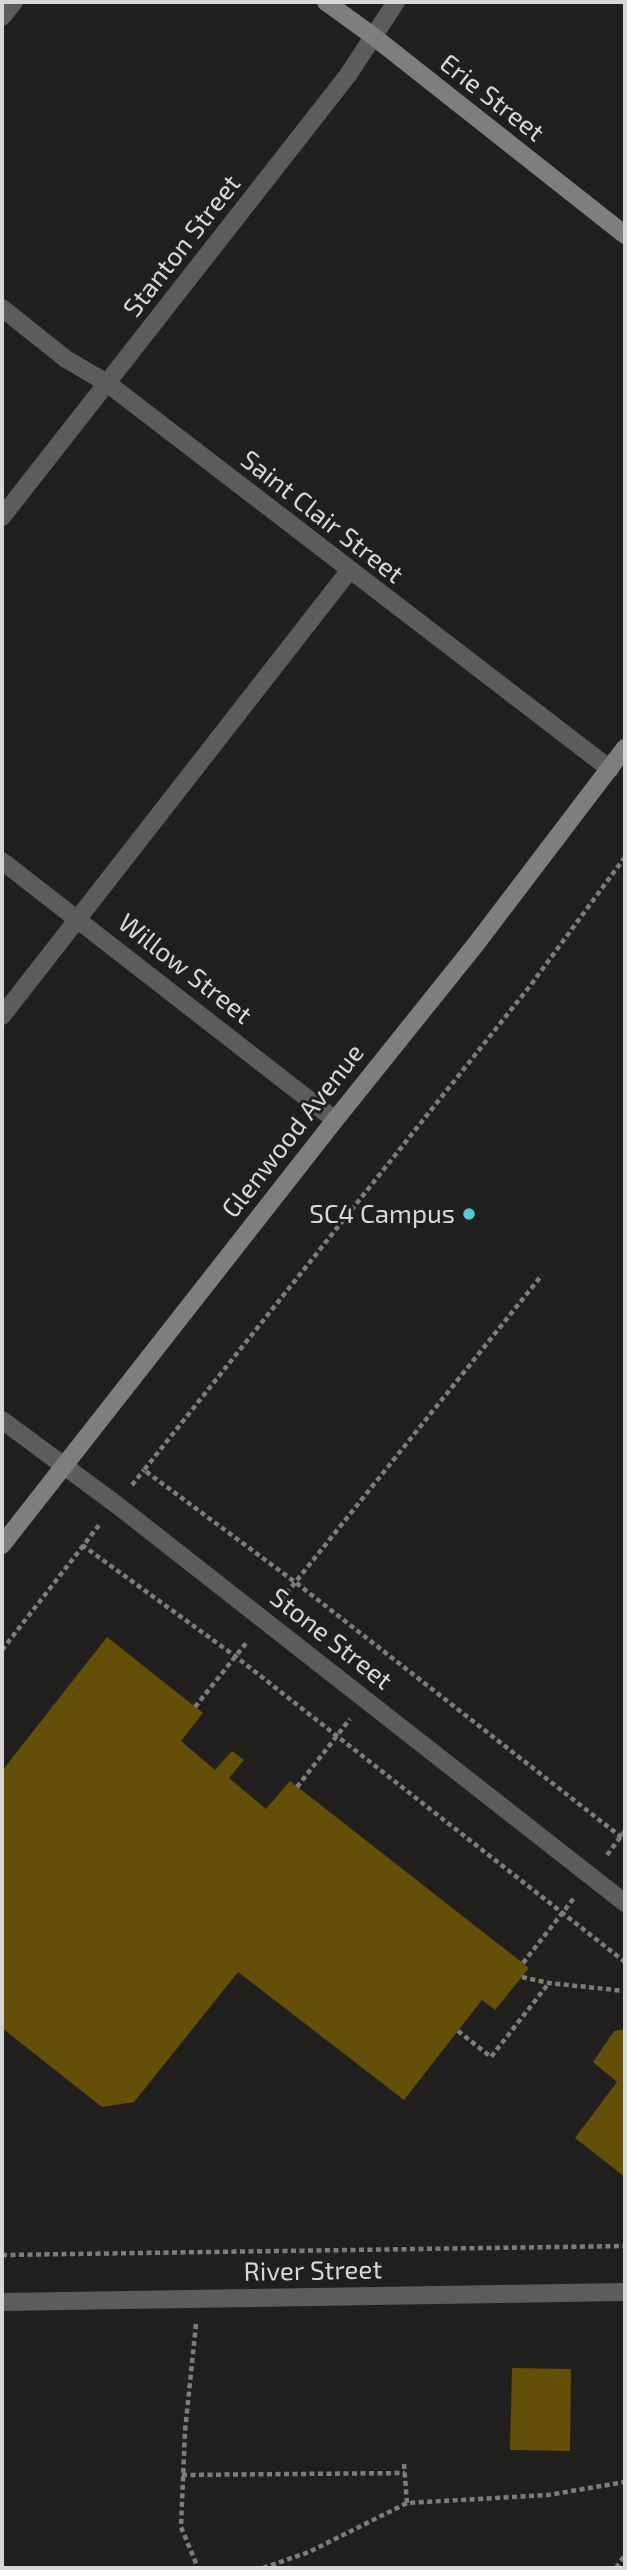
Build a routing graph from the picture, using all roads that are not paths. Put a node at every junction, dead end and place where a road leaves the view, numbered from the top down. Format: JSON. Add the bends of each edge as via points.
{"nodes":[{"id":1,"x":14,"y":2,"type":"edge"},
{"id":2,"x":326,"y":2,"type":"edge"},
{"id":3,"x":396,"y":2,"type":"edge"},
{"id":4,"x":2,"y":17,"type":"edge"},
{"id":5,"x":373,"y":36,"type":"junction"},
{"id":6,"x":625,"y":235,"type":"edge"},
{"id":7,"x":2,"y":308,"type":"edge"},
{"id":8,"x":107,"y":383,"type":"junction"},
{"id":9,"x":2,"y":517,"type":"edge"},
{"id":10,"x":349,"y":571,"type":"junction"},
{"id":11,"x":625,"y":748,"type":"edge"},
{"id":12,"x":610,"y":769,"type":"junction"},
{"id":13,"x":2,"y":861,"type":"edge"},
{"id":14,"x":78,"y":918,"type":"junction"},
{"id":15,"x":2,"y":1016,"type":"edge"},
{"id":16,"x":335,"y":1120,"type":"junction"},
{"id":17,"x":2,"y":1420,"type":"edge"},
{"id":18,"x":63,"y":1467,"type":"junction"},
{"id":19,"x":2,"y":1545,"type":"edge"},
{"id":20,"x":625,"y":1903,"type":"edge"},
{"id":21,"x":625,"y":2292,"type":"edge"},
{"id":22,"x":2,"y":2302,"type":"edge"}],
"edges":[{"from":1,"to":4,"type":"street"},
{"from":2,"to":5,"type":"street","name":"Erie Street"},
{"from":3,"to":5,"type":"street","name":"Stanton Street"},
{"from":5,"to":6,"type":"street","name":"Erie Street"},
{"from":5,"to":8,"type":"street","name":"Stanton Street","via":[[348,75]]},
{"from":7,"to":8,"type":"street","name":"Saint Clair Street","via":[[66,359]]},
{"from":8,"to":9,"type":"street","name":"Stanton Street"},
{"from":8,"to":10,"type":"street","name":"Saint Clair Street"},
{"from":10,"to":12,"type":"street","name":"Saint Clair Street"},
{"from":10,"to":14,"type":"street"},
{"from":11,"to":12,"type":"street","name":"Glenwood Avenue"},
{"from":12,"to":16,"type":"street","name":"Glenwood Avenue"},
{"from":13,"to":14,"type":"street","name":"Willow Street"},
{"from":14,"to":15,"type":"street"},
{"from":14,"to":16,"type":"street","name":"Willow Street"},
{"from":16,"to":18,"type":"street","name":"Glenwood Avenue"},
{"from":17,"to":18,"type":"street","name":"Stone Street"},
{"from":18,"to":19,"type":"street","name":"Glenwood Avenue"},
{"from":18,"to":20,"type":"street","name":"Stone Street"},
{"from":21,"to":22,"type":"street","name":"River Street"}]}
